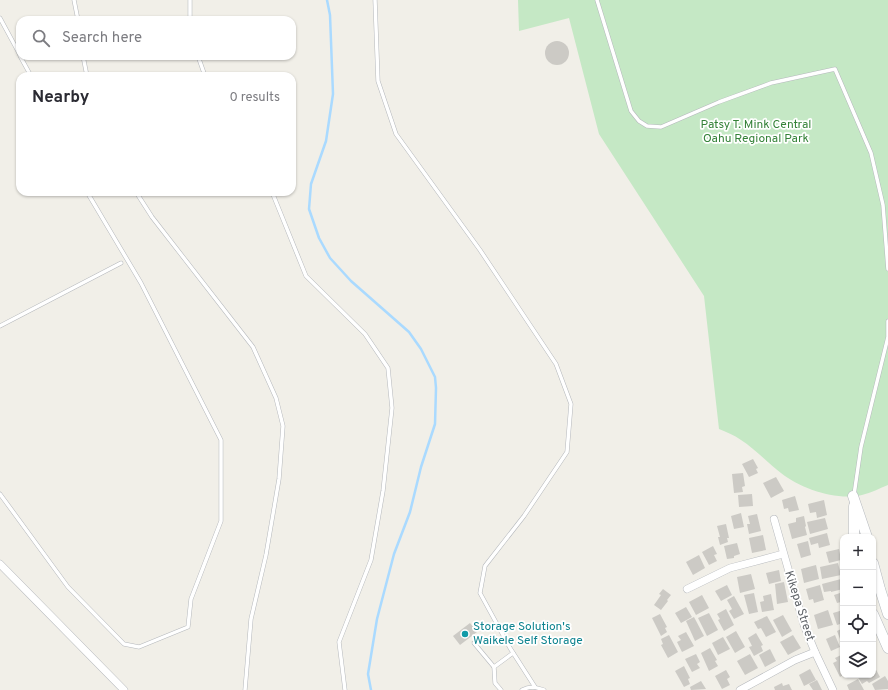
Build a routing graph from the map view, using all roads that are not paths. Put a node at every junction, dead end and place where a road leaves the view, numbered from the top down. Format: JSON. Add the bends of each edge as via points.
{"nodes":[{"id":1,"x":74,"y":0,"type":"edge"},
{"id":2,"x":190,"y":0,"type":"edge"},
{"id":3,"x":375,"y":0,"type":"edge"},
{"id":4,"x":597,"y":0,"type":"edge"},
{"id":5,"x":77,"y":16,"type":"edge"},
{"id":6,"x":190,"y":16,"type":"edge"},
{"id":7,"x":0,"y":18,"type":"edge"},
{"id":8,"x":16,"y":48,"type":"edge"},
{"id":9,"x":22,"y":60,"type":"edge"},
{"id":10,"x":84,"y":60,"type":"edge"},
{"id":11,"x":199,"y":60,"type":"edge"},
{"id":12,"x":29,"y":72,"type":"edge"},
{"id":13,"x":86,"y":72,"type":"edge"},
{"id":14,"x":204,"y":72,"type":"edge"},
{"id":15,"x":89,"y":196,"type":"edge"},
{"id":16,"x":139,"y":196,"type":"edge"},
{"id":17,"x":274,"y":196,"type":"edge"},
{"id":18,"x":121,"y":263,"type":"dead end"},
{"id":19,"x":888,"y":269,"type":"edge"},
{"id":20,"x":888,"y":321,"type":"edge"},
{"id":21,"x":0,"y":326,"type":"edge"},
{"id":22,"x":0,"y":494,"type":"edge"},
{"id":23,"x":854,"y":496,"type":"junction"},
{"id":24,"x":774,"y":519,"type":"dead end"},
{"id":25,"x":854,"y":534,"type":"edge"},
{"id":26,"x":866,"y":534,"type":"edge"},
{"id":27,"x":783,"y":554,"type":"junction"},
{"id":28,"x":0,"y":564,"type":"edge"},
{"id":29,"x":875,"y":570,"type":"edge"},
{"id":30,"x":687,"y":589,"type":"dead end"},
{"id":31,"x":888,"y":614,"type":"edge"},
{"id":32,"x":876,"y":621,"type":"edge"},
{"id":33,"x":474,"y":644,"type":"dead end"},
{"id":34,"x":888,"y":648,"type":"edge"},
{"id":35,"x":815,"y":652,"type":"junction"},
{"id":36,"x":513,"y":654,"type":"junction"},
{"id":37,"x":494,"y":667,"type":"junction"},
{"id":38,"x":534,"y":687,"type":"junction"},
{"id":39,"x":124,"y":690,"type":"edge"},
{"id":40,"x":245,"y":690,"type":"edge"},
{"id":41,"x":345,"y":690,"type":"edge"},
{"id":42,"x":501,"y":690,"type":"edge"},
{"id":43,"x":522,"y":690,"type":"edge"},
{"id":44,"x":544,"y":690,"type":"edge"},
{"id":45,"x":740,"y":690,"type":"edge"},
{"id":46,"x":833,"y":690,"type":"edge"}],
"edges":[{"from":1,"to":5,"type":"lane"},
{"from":2,"to":6,"type":"lane"},
{"from":3,"to":36,"type":"lane","via":[[378,81],[396,134],[480,250],[556,364],[571,404],[567,452],[524,516],[485,566],[480,593]]},
{"from":4,"to":19,"type":"lane","via":[[631,112],[638,121],[647,126],[661,127],[771,83],[835,69],[871,153],[882,205]]},
{"from":7,"to":8,"type":"lane"},
{"from":9,"to":12,"type":"lane"},
{"from":10,"to":13,"type":"lane"},
{"from":11,"to":14,"type":"lane"},
{"from":15,"to":22,"type":"lane","via":[[140,283],[221,440],[220,521],[190,599],[188,627],[139,647],[124,644],[68,587]]},
{"from":16,"to":40,"type":"lane","via":[[253,347],[276,398],[283,426],[279,479],[266,555],[251,619]]},
{"from":17,"to":41,"type":"lane","via":[[306,276],[365,334],[388,368],[392,408],[383,491],[371,560],[339,642]]},
{"from":18,"to":21,"type":"lane"},
{"from":20,"to":23,"type":"lane","via":[[888,337],[861,447]]},
{"from":23,"to":25,"type":"street"},
{"from":23,"to":26,"type":"street"},
{"from":24,"to":27,"type":"street","name":"Kikepa Street"},
{"from":27,"to":30,"type":"street","via":[[730,568]]},
{"from":27,"to":35,"type":"street","name":"Kikepa Street","via":[[801,618]]},
{"from":28,"to":39,"type":"street"},
{"from":29,"to":31,"type":"street"},
{"from":32,"to":34,"type":"street"},
{"from":33,"to":37,"type":"lane"},
{"from":35,"to":45,"type":"street"},
{"from":35,"to":46,"type":"street","name":"Kikepa Street"},
{"from":36,"to":37,"type":"lane"},
{"from":36,"to":38,"type":"lane"},
{"from":37,"to":42,"type":"lane","via":[[495,683]]},
{"from":38,"to":43,"type":"lane"},
{"from":38,"to":44,"type":"lane"}]}
